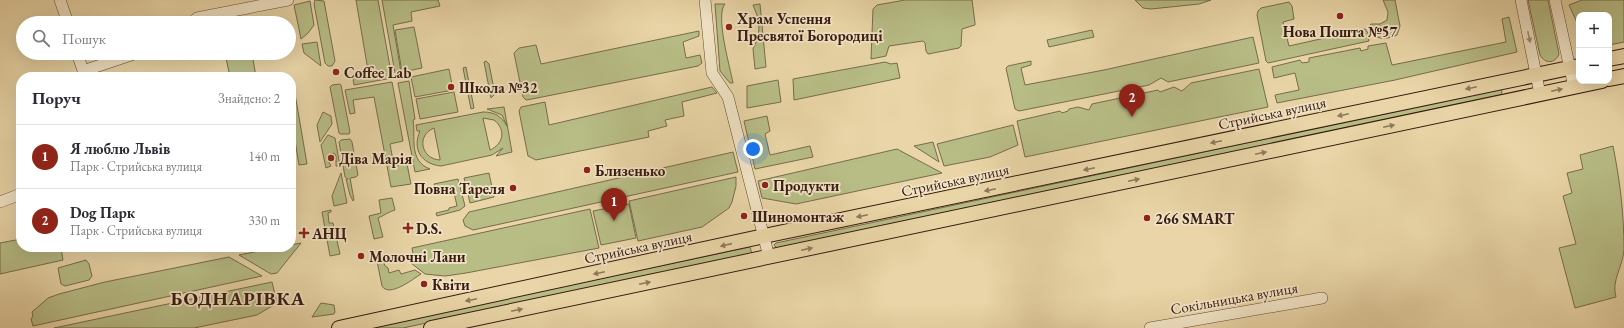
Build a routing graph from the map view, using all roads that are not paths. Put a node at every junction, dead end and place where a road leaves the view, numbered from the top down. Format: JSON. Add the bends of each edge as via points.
{"nodes":[{"id":1,"x":60,"y":0,"type":"edge"},
{"id":2,"x":288,"y":0,"type":"edge"},
{"id":3,"x":706,"y":0,"type":"edge"},
{"id":4,"x":1521,"y":0,"type":"edge"},
{"id":5,"x":1555,"y":0,"type":"edge"},
{"id":6,"x":66,"y":16,"type":"edge"},
{"id":7,"x":208,"y":16,"type":"edge"},
{"id":8,"x":1624,"y":56,"type":"edge"},
{"id":9,"x":1612,"y":58,"type":"edge"},
{"id":10,"x":79,"y":60,"type":"edge"},
{"id":11,"x":119,"y":60,"type":"edge"},
{"id":12,"x":1574,"y":67,"type":"edge"},
{"id":13,"x":83,"y":72,"type":"edge"},
{"id":14,"x":89,"y":72,"type":"edge"},
{"id":15,"x":1536,"y":75,"type":"junction"},
{"id":16,"x":1624,"y":76,"type":"edge"},
{"id":17,"x":1612,"y":78,"type":"edge"},
{"id":18,"x":1501,"y":82,"type":"junction"},
{"id":19,"x":1587,"y":84,"type":"edge"},
{"id":20,"x":1574,"y":87,"type":"junction"},
{"id":21,"x":1540,"y":94,"type":"junction"},
{"id":22,"x":1504,"y":101,"type":"junction"},
{"id":23,"x":16,"y":196,"type":"edge"},
{"id":24,"x":0,"y":202,"type":"edge"},
{"id":25,"x":764,"y":236,"type":"junction"},
{"id":26,"x":769,"y":257,"type":"junction"},
{"id":27,"x":1322,"y":298,"type":"dead end"},
{"id":28,"x":480,"y":323,"type":"edge"},
{"id":29,"x":339,"y":328,"type":"edge"},
{"id":30,"x":431,"y":328,"type":"edge"},
{"id":31,"x":1150,"y":328,"type":"edge"}],
"edges":[{"from":1,"to":6,"type":"street"},
{"from":2,"to":7,"type":"street"},
{"from":3,"to":25,"type":"street","via":[[710,66],[728,97]]},
{"from":4,"to":15,"type":"street","one_way":true},
{"from":5,"to":12,"type":"street"},
{"from":8,"to":9,"type":"main road"},
{"from":10,"to":13,"type":"street"},
{"from":11,"to":14,"type":"street"},
{"from":12,"to":15,"type":"main road","name":"Стрийська вулиця"},
{"from":12,"to":20,"type":"street"},
{"from":15,"to":18,"type":"main road","name":"Стрийська вулиця"},
{"from":15,"to":21,"type":"street"},
{"from":16,"to":17,"type":"main road"},
{"from":18,"to":22,"type":"main road","via":[[1507,97]]},
{"from":18,"to":25,"type":"main road","name":"Стрийська вулиця","one_way":true},
{"from":19,"to":20,"type":"main road"},
{"from":21,"to":20,"type":"main road","one_way":true},
{"from":21,"to":22,"type":"main road"},
{"from":26,"to":22,"type":"main road","one_way":true},
{"from":23,"to":24,"type":"street"},
{"from":25,"to":26,"type":"street"},
{"from":25,"to":29,"type":"main road","name":"Стрийська вулиця","one_way":true},
{"from":28,"to":26,"type":"main road","one_way":true},
{"from":27,"to":31,"type":"street","name":"Сокільницька вулиця"},
{"from":28,"to":30,"type":"main road"}]}
